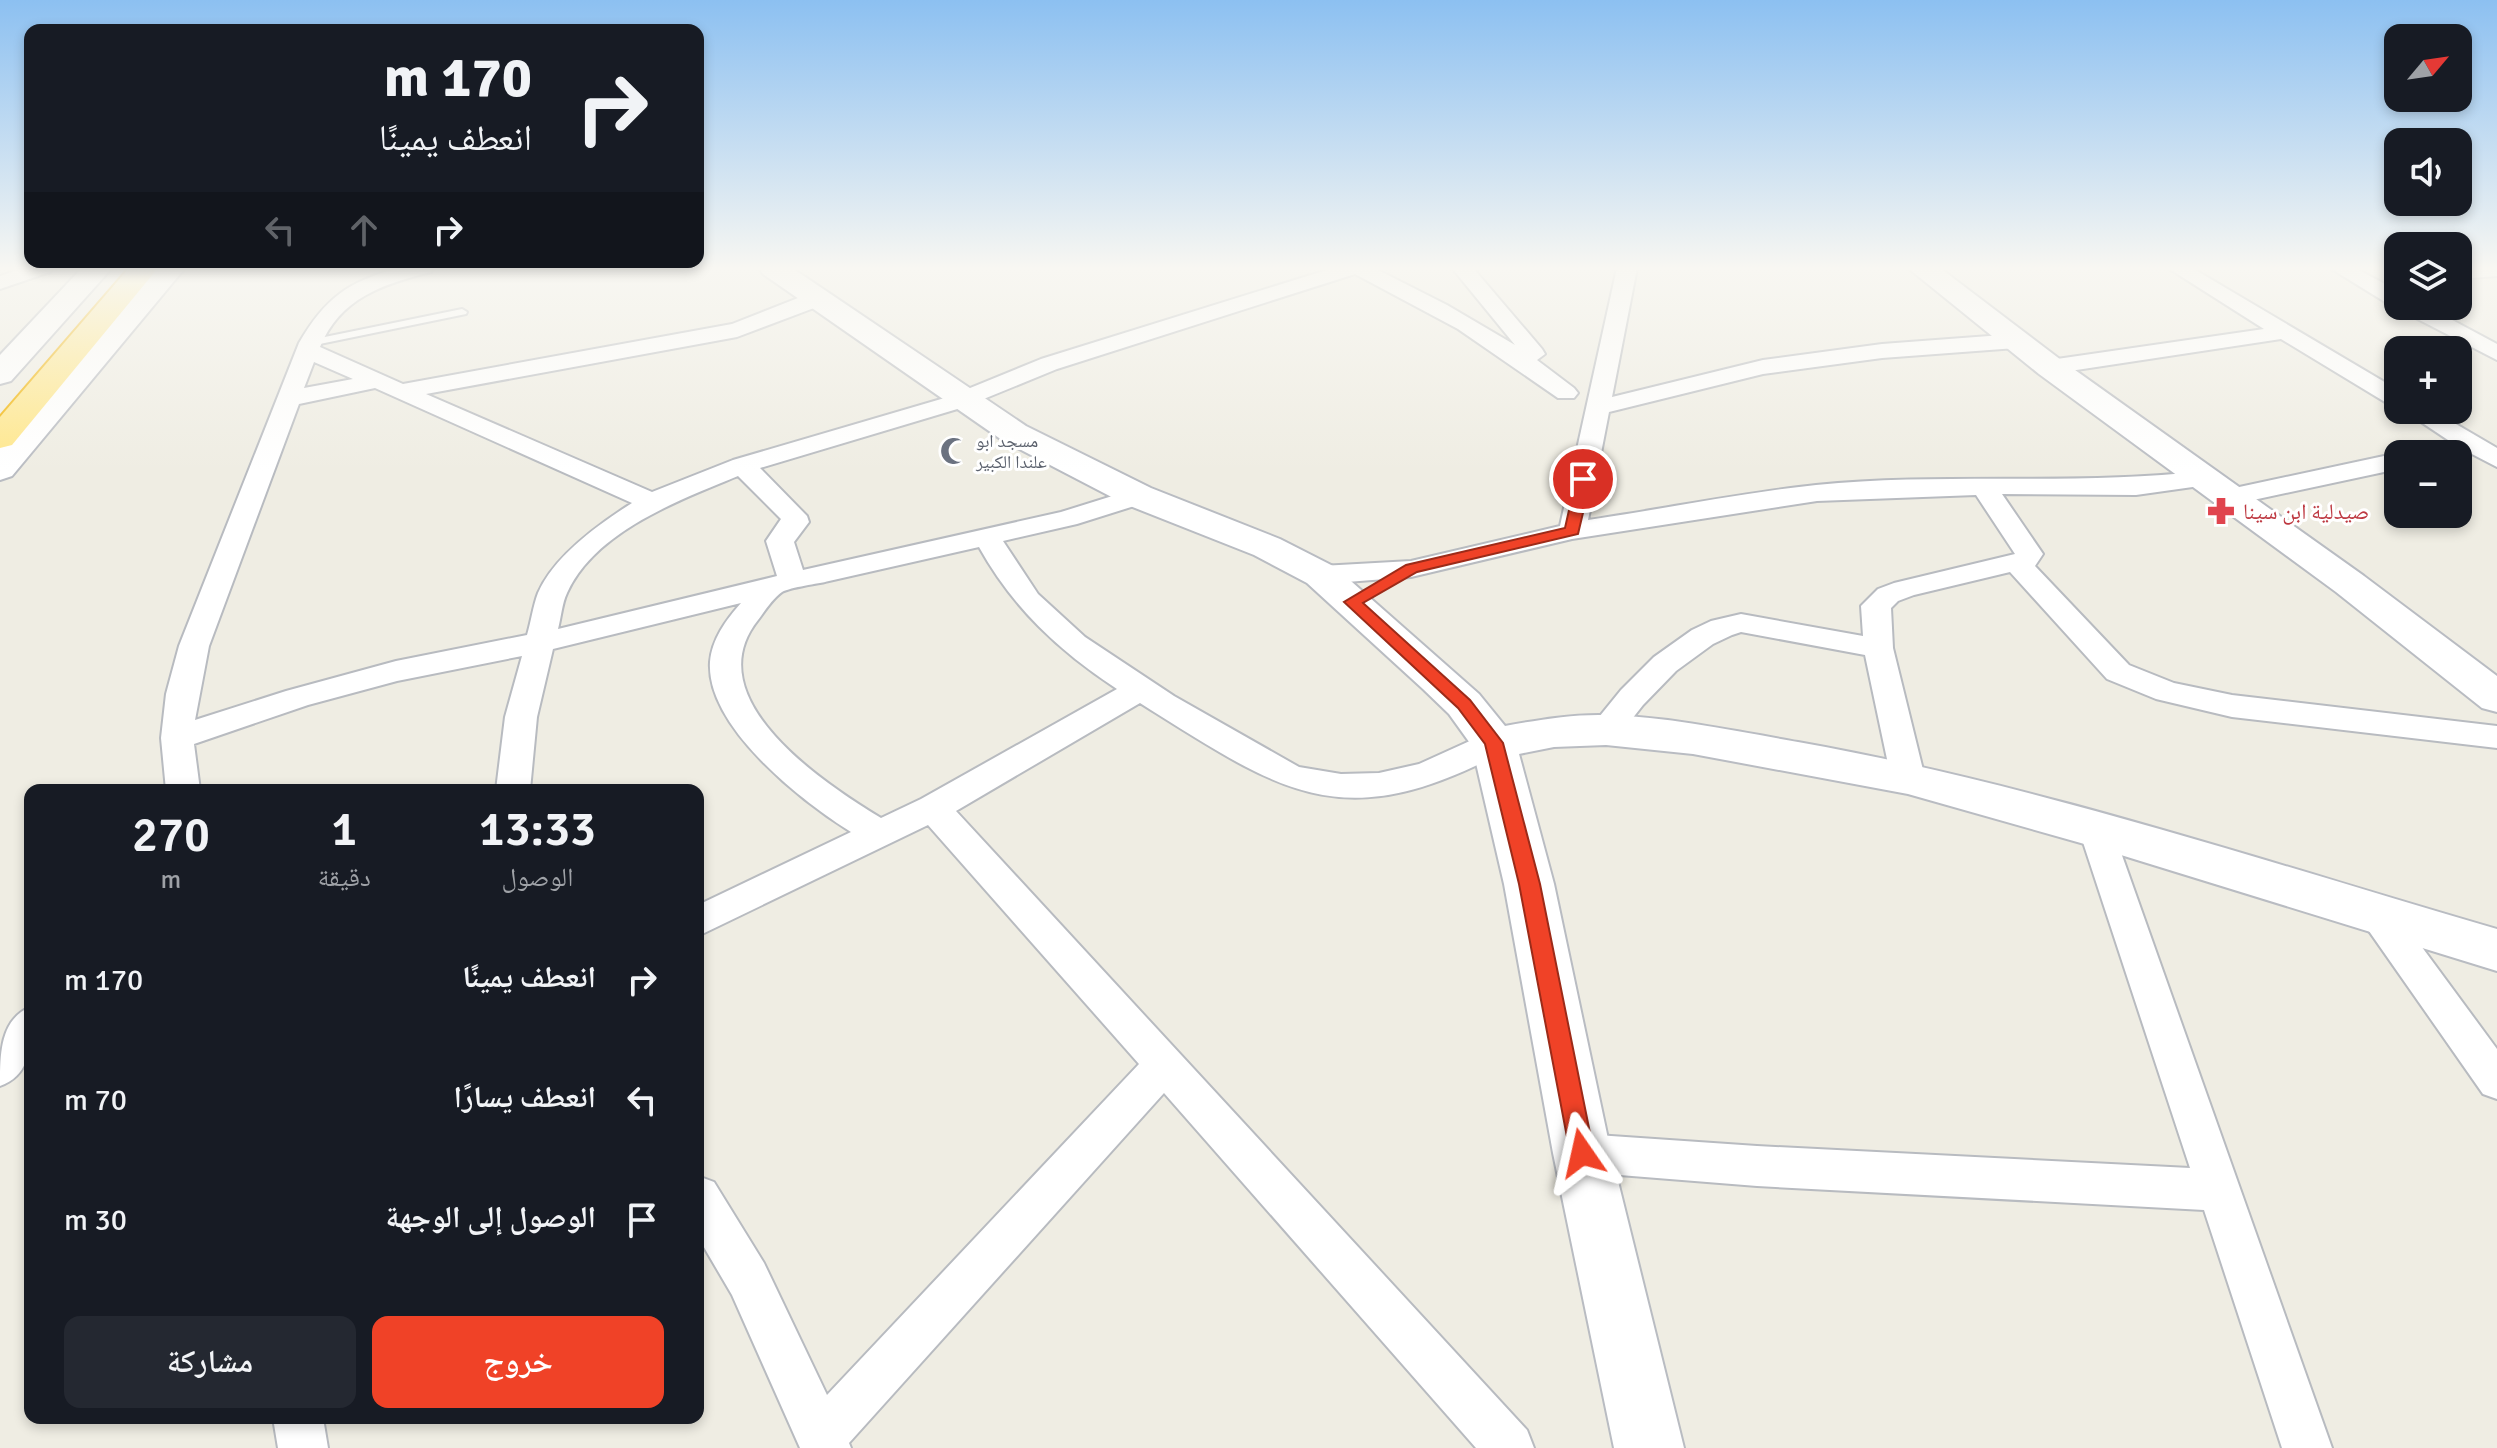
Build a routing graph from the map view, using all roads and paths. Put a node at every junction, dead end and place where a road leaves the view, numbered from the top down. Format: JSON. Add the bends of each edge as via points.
{"nodes":[{"id":1,"x":36,"y":336,"type":"edge"},
{"id":2,"x":53,"y":336,"type":"edge"},
{"id":3,"x":87,"y":336,"type":"edge"},
{"id":4,"x":114,"y":336,"type":"edge"},
{"id":5,"x":315,"y":336,"type":"edge"},
{"id":6,"x":358,"y":336,"type":"edge"},
{"id":7,"x":706,"y":336,"type":"edge"},
{"id":8,"x":858,"y":336,"type":"edge"},
{"id":9,"x":869,"y":336,"type":"edge"},
{"id":10,"x":1140,"y":336,"type":"edge"},
{"id":11,"x":1488,"y":336,"type":"edge"},
{"id":12,"x":1518,"y":336,"type":"edge"},
{"id":13,"x":1613,"y":336,"type":"edge"},
{"id":14,"x":2009,"y":336,"type":"edge"},
{"id":15,"x":2262,"y":336,"type":"edge"},
{"id":16,"x":2292,"y":336,"type":"edge"},
{"id":17,"x":2465,"y":336,"type":"edge"},
{"id":18,"x":2016,"y":341,"type":"junction"},
{"id":19,"x":308,"y":347,"type":"junction"},
{"id":20,"x":2497,"y":353,"type":"edge"},
{"id":21,"x":2050,"y":367,"type":"junction"},
{"id":22,"x":0,"y":374,"type":"edge"},
{"id":23,"x":377,"y":381,"type":"junction"},
{"id":24,"x":402,"y":391,"type":"junction"},
{"id":25,"x":2384,"y":392,"type":"edge"},
{"id":26,"x":1566,"y":393,"type":"junction"},
{"id":27,"x":0,"y":394,"type":"edge"},
{"id":28,"x":287,"y":399,"type":"junction"},
{"id":29,"x":970,"y":406,"type":"junction"},
{"id":30,"x":1597,"y":417,"type":"junction"},
{"id":31,"x":2438,"y":424,"type":"edge"},
{"id":32,"x":0,"y":438,"type":"edge"},
{"id":33,"x":2473,"y":445,"type":"joint"},
{"id":34,"x":2497,"y":459,"type":"edge"},
{"id":35,"x":2384,"y":463,"type":"edge"},
{"id":36,"x":742,"y":465,"type":"junction"},
{"id":37,"x":0,"y":469,"type":"edge"},
{"id":38,"x":1983,"y":486,"type":"junction"},
{"id":39,"x":2217,"y":488,"type":"junction"},
{"id":40,"x":1138,"y":496,"type":"junction"},
{"id":41,"x":652,"y":502,"type":"junction"},
{"id":42,"x":1572,"y":531,"type":"junction"},
{"id":43,"x":987,"y":537,"type":"junction"},
{"id":44,"x":2017,"y":563,"type":"junction"},
{"id":45,"x":1411,"y":569,"type":"junction"},
{"id":46,"x":1321,"y":575,"type":"junction"},
{"id":47,"x":782,"y":584,"type":"junction"},
{"id":48,"x":1352,"y":602,"type":"junction"},
{"id":49,"x":537,"y":645,"type":"junction"},
{"id":50,"x":1878,"y":648,"type":"junction"},
{"id":51,"x":1139,"y":690,"type":"junction"},
{"id":52,"x":2497,"y":698,"type":"edge"},
{"id":53,"x":1606,"y":730,"type":"junction"},
{"id":54,"x":2497,"y":737,"type":"edge"},
{"id":55,"x":177,"y":738,"type":"junction"},
{"id":56,"x":1494,"y":743,"type":"junction"},
{"id":57,"x":1908,"y":778,"type":"junction"},
{"id":58,"x":182,"y":784,"type":"edge"},
{"id":59,"x":514,"y":784,"type":"edge"},
{"id":60,"x":933,"y":808,"type":"junction"},
{"id":61,"x":2096,"y":830,"type":"junction"},
{"id":62,"x":879,"y":833,"type":"junction"},
{"id":63,"x":2375,"y":911,"type":"junction"},
{"id":64,"x":704,"y":918,"type":"edge"},
{"id":65,"x":2497,"y":950,"type":"edge"},
{"id":66,"x":24,"y":1033,"type":"edge"},
{"id":67,"x":1163,"y":1066,"type":"junction"},
{"id":68,"x":0,"y":1068,"type":"edge"},
{"id":69,"x":2497,"y":1081,"type":"edge"},
{"id":70,"x":1582,"y":1153,"type":"junction"},
{"id":71,"x":2217,"y":1190,"type":"junction"},
{"id":72,"x":704,"y":1206,"type":"edge"},
{"id":73,"x":299,"y":1424,"type":"edge"},
{"id":74,"x":824,"y":1442,"type":"edge"},
{"id":75,"x":303,"y":1448,"type":"edge"},
{"id":76,"x":1509,"y":1448,"type":"edge"},
{"id":77,"x":1649,"y":1448,"type":"edge"},
{"id":78,"x":2307,"y":1448,"type":"edge"}],
"edges":[{"from":1,"to":22,"type":"street"},
{"from":2,"to":27,"type":"highway"},
{"from":3,"to":32,"type":"highway"},
{"from":4,"to":37,"type":"street"},
{"from":5,"to":19,"type":"street"},
{"from":6,"to":19,"type":"lane"},
{"from":7,"to":24,"type":"street"},
{"from":8,"to":29,"type":"street"},
{"from":9,"to":29,"type":"street"},
{"from":10,"to":29,"type":"street","via":[[1049,364]]},
{"from":11,"to":26,"type":"street"},
{"from":12,"to":26,"type":"street"},
{"from":13,"to":30,"type":"street"},
{"from":14,"to":18,"type":"street"},
{"from":15,"to":21,"type":"street"},
{"from":16,"to":25,"type":"street"},
{"from":17,"to":20,"type":"street"},
{"from":18,"to":21,"type":"street"},
{"from":18,"to":30,"type":"street","via":[[1751,368]]},
{"from":19,"to":23,"type":"street"},
{"from":19,"to":28,"type":"street"},
{"from":21,"to":39,"type":"street"},
{"from":23,"to":24,"type":"street"},
{"from":23,"to":28,"type":"street"},
{"from":24,"to":41,"type":"street"},
{"from":26,"to":30,"type":"street"},
{"from":28,"to":55,"type":"street","via":[[194,646]]},
{"from":29,"to":36,"type":"street"},
{"from":29,"to":40,"type":"street"},
{"from":30,"to":42,"type":"street"},
{"from":31,"to":33,"type":"street"},
{"from":33,"to":34,"type":"street"},
{"from":35,"to":39,"type":"street"},
{"from":36,"to":41,"type":"street"},
{"from":36,"to":47,"type":"street","via":[[794,516],[793,526],[780,541]]},
{"from":38,"to":39,"type":"street"},
{"from":38,"to":42,"type":"street","via":[[1817,493]]},
{"from":38,"to":44,"type":"street","via":[[2029,554]]},
{"from":39,"to":52,"type":"street"},
{"from":40,"to":43,"type":"street","via":[[1095,512]]},
{"from":40,"to":46,"type":"street","via":[[1267,547]]},
{"from":41,"to":49,"type":"street","via":[[583,552],[553,592]]},
{"from":42,"to":45,"type":"street"},
{"from":43,"to":47,"type":"street"},
{"from":43,"to":51,"type":"street","via":[[1033,605],[1072,643]]},
{"from":44,"to":50,"type":"street","via":[[1888,595],[1876,606]]},
{"from":44,"to":54,"type":"street","via":[[2118,672],[2167,692],[2232,706]]},
{"from":45,"to":46,"type":"street"},
{"from":45,"to":48,"type":"street"},
{"from":46,"to":48,"type":"street"},
{"from":47,"to":49,"type":"street"},
{"from":47,"to":62,"type":"street","via":[[733,634],[725,659],[729,689],[777,761],[823,799]]},
{"from":48,"to":56,"type":"street","via":[[1456,696]]},
{"from":49,"to":55,"type":"street","via":[[396,671]]},
{"from":49,"to":59,"type":"street"},
{"from":50,"to":53,"type":"street","via":[[1741,623],[1721,626],[1662,669],[1624,704]]},
{"from":50,"to":57,"type":"street"},
{"from":51,"to":56,"type":"street","via":[[1279,772],[1320,783],[1362,787],[1410,779]]},
{"from":51,"to":60,"type":"street"},
{"from":53,"to":56,"type":"street","via":[[1554,732]]},
{"from":53,"to":57,"type":"street","via":[[1693,739]]},
{"from":55,"to":58,"type":"street"},
{"from":56,"to":70,"type":"street","via":[[1529,884]]},
{"from":57,"to":61,"type":"street"},
{"from":60,"to":62,"type":"street"},
{"from":60,"to":67,"type":"street"},
{"from":61,"to":63,"type":"street"},
{"from":61,"to":71,"type":"street"},
{"from":62,"to":64,"type":"street"},
{"from":63,"to":65,"type":"street"},
{"from":63,"to":69,"type":"street"},
{"from":66,"to":68,"type":"street"},
{"from":67,"to":74,"type":"street"},
{"from":67,"to":76,"type":"street"},
{"from":70,"to":71,"type":"street"},
{"from":70,"to":77,"type":"street"},
{"from":71,"to":78,"type":"street"},
{"from":72,"to":74,"type":"street","via":[[748,1279]]},
{"from":73,"to":75,"type":"street"}]}
